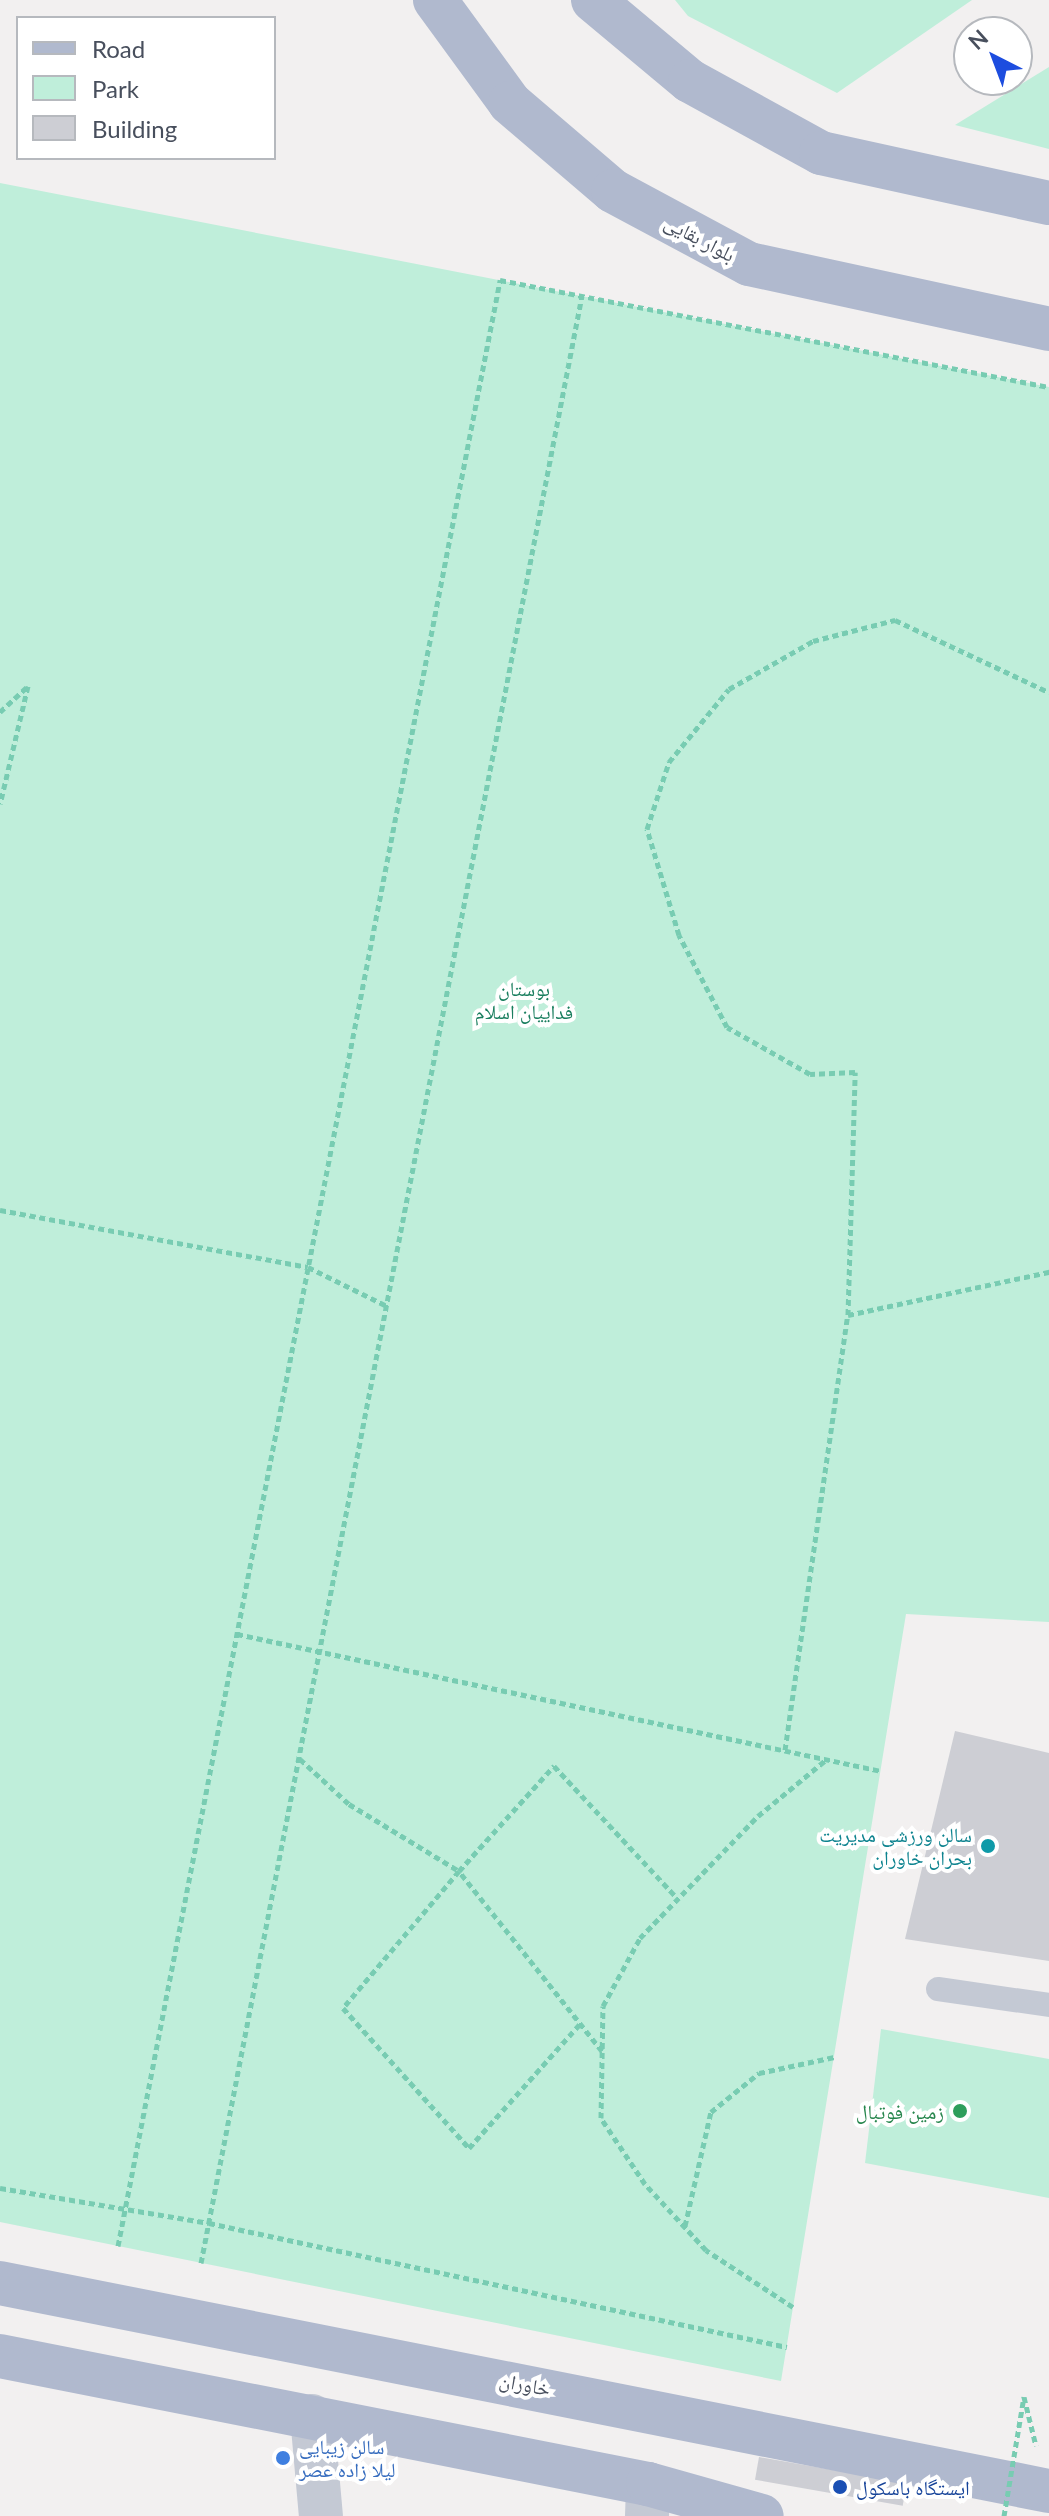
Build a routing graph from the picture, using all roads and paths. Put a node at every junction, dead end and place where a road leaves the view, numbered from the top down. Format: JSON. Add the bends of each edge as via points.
{"nodes":[{"id":1,"x":435,"y":0,"type":"edge"},
{"id":2,"x":593,"y":0,"type":"edge"},
{"id":3,"x":1049,"y":203,"type":"edge"},
{"id":4,"x":582,"y":296,"type":"junction"},
{"id":5,"x":1049,"y":329,"type":"edge"},
{"id":6,"x":1049,"y":387,"type":"edge"},
{"id":7,"x":1049,"y":692,"type":"edge"},
{"id":8,"x":0,"y":712,"type":"edge"},
{"id":9,"x":0,"y":804,"type":"edge"},
{"id":10,"x":0,"y":1210,"type":"edge"},
{"id":11,"x":308,"y":1267,"type":"junction"},
{"id":12,"x":1049,"y":1272,"type":"edge"},
{"id":13,"x":387,"y":1306,"type":"junction"},
{"id":14,"x":848,"y":1315,"type":"junction"},
{"id":15,"x":237,"y":1634,"type":"junction"},
{"id":16,"x":320,"y":1652,"type":"junction"},
{"id":17,"x":785,"y":1750,"type":"junction"},
{"id":18,"x":299,"y":1759,"type":"junction"},
{"id":19,"x":827,"y":1759,"type":"junction"},
{"id":20,"x":881,"y":1771,"type":"dead end"},
{"id":21,"x":459,"y":1871,"type":"junction"},
{"id":22,"x":677,"y":1898,"type":"junction"},
{"id":23,"x":938,"y":1989,"type":"dead end"},
{"id":24,"x":1049,"y":2005,"type":"edge"},
{"id":25,"x":580,"y":2024,"type":"junction"},
{"id":26,"x":602,"y":2051,"type":"junction"},
{"id":27,"x":834,"y":2057,"type":"dead end"},
{"id":28,"x":0,"y":2188,"type":"edge"},
{"id":29,"x":125,"y":2212,"type":"junction"},
{"id":30,"x":209,"y":2223,"type":"junction"},
{"id":31,"x":684,"y":2226,"type":"junction"},
{"id":32,"x":118,"y":2246,"type":"dead end"},
{"id":33,"x":201,"y":2263,"type":"dead end"},
{"id":34,"x":0,"y":2283,"type":"edge"},
{"id":35,"x":793,"y":2307,"type":"dead end"},
{"id":36,"x":787,"y":2347,"type":"dead end"},
{"id":37,"x":0,"y":2356,"type":"edge"},
{"id":38,"x":1024,"y":2397,"type":"dead end"},
{"id":39,"x":312,"y":2416,"type":"junction"},
{"id":40,"x":1049,"y":2491,"type":"edge"},
{"id":41,"x":648,"y":2500,"type":"edge"},
{"id":42,"x":321,"y":2516,"type":"edge"},
{"id":43,"x":762,"y":2516,"type":"edge"},
{"id":44,"x":1004,"y":2516,"type":"edge"}],
"edges":[{"from":1,"to":5,"type":"main road","name":"بلوار بقایی","via":[[510,103],[613,191],[749,264]]},
{"from":2,"to":3,"type":"main road","via":[[690,81],[821,153]]},
{"from":4,"to":6,"type":"path"},
{"from":4,"to":11,"type":"path","via":[[500,280]]},
{"from":4,"to":13,"type":"path"},
{"from":7,"to":14,"type":"path","via":[[895,620],[813,641],[729,689],[669,762],[647,829],[679,935],[727,1027],[810,1074],[855,1072]]},
{"from":8,"to":9,"type":"path","via":[[28,686]]},
{"from":10,"to":11,"type":"path"},
{"from":11,"to":13,"type":"path"},
{"from":11,"to":15,"type":"path"},
{"from":12,"to":14,"type":"path"},
{"from":13,"to":16,"type":"path"},
{"from":14,"to":17,"type":"path"},
{"from":15,"to":16,"type":"path"},
{"from":15,"to":29,"type":"path"},
{"from":16,"to":17,"type":"path"},
{"from":16,"to":18,"type":"path"},
{"from":17,"to":19,"type":"path"},
{"from":18,"to":21,"type":"path","via":[[349,1804]]},
{"from":18,"to":30,"type":"path"},
{"from":19,"to":20,"type":"path"},
{"from":19,"to":22,"type":"path"},
{"from":21,"to":22,"type":"path","via":[[554,1766]]},
{"from":21,"to":25,"type":"path"},
{"from":21,"to":25,"type":"path","via":[[343,2008],[469,2148]]},
{"from":22,"to":26,"type":"path","via":[[640,1938],[603,2006]]},
{"from":23,"to":24,"type":"lane"},
{"from":25,"to":26,"type":"path"},
{"from":26,"to":31,"type":"path","via":[[601,2118]]},
{"from":27,"to":31,"type":"path","via":[[759,2073],[711,2112]]},
{"from":28,"to":29,"type":"path"},
{"from":29,"to":30,"type":"path"},
{"from":29,"to":32,"type":"path"},
{"from":30,"to":33,"type":"path"},
{"from":30,"to":36,"type":"path"},
{"from":31,"to":35,"type":"path","via":[[758,2290]]},
{"from":34,"to":40,"type":"main road","name":"خاوران"},
{"from":37,"to":39,"type":"main road"},
{"from":38,"to":44,"type":"path","bridge":true},
{"from":39,"to":41,"type":"main road"},
{"from":39,"to":42,"type":"street"},
{"from":41,"to":43,"type":"main road"}]}
